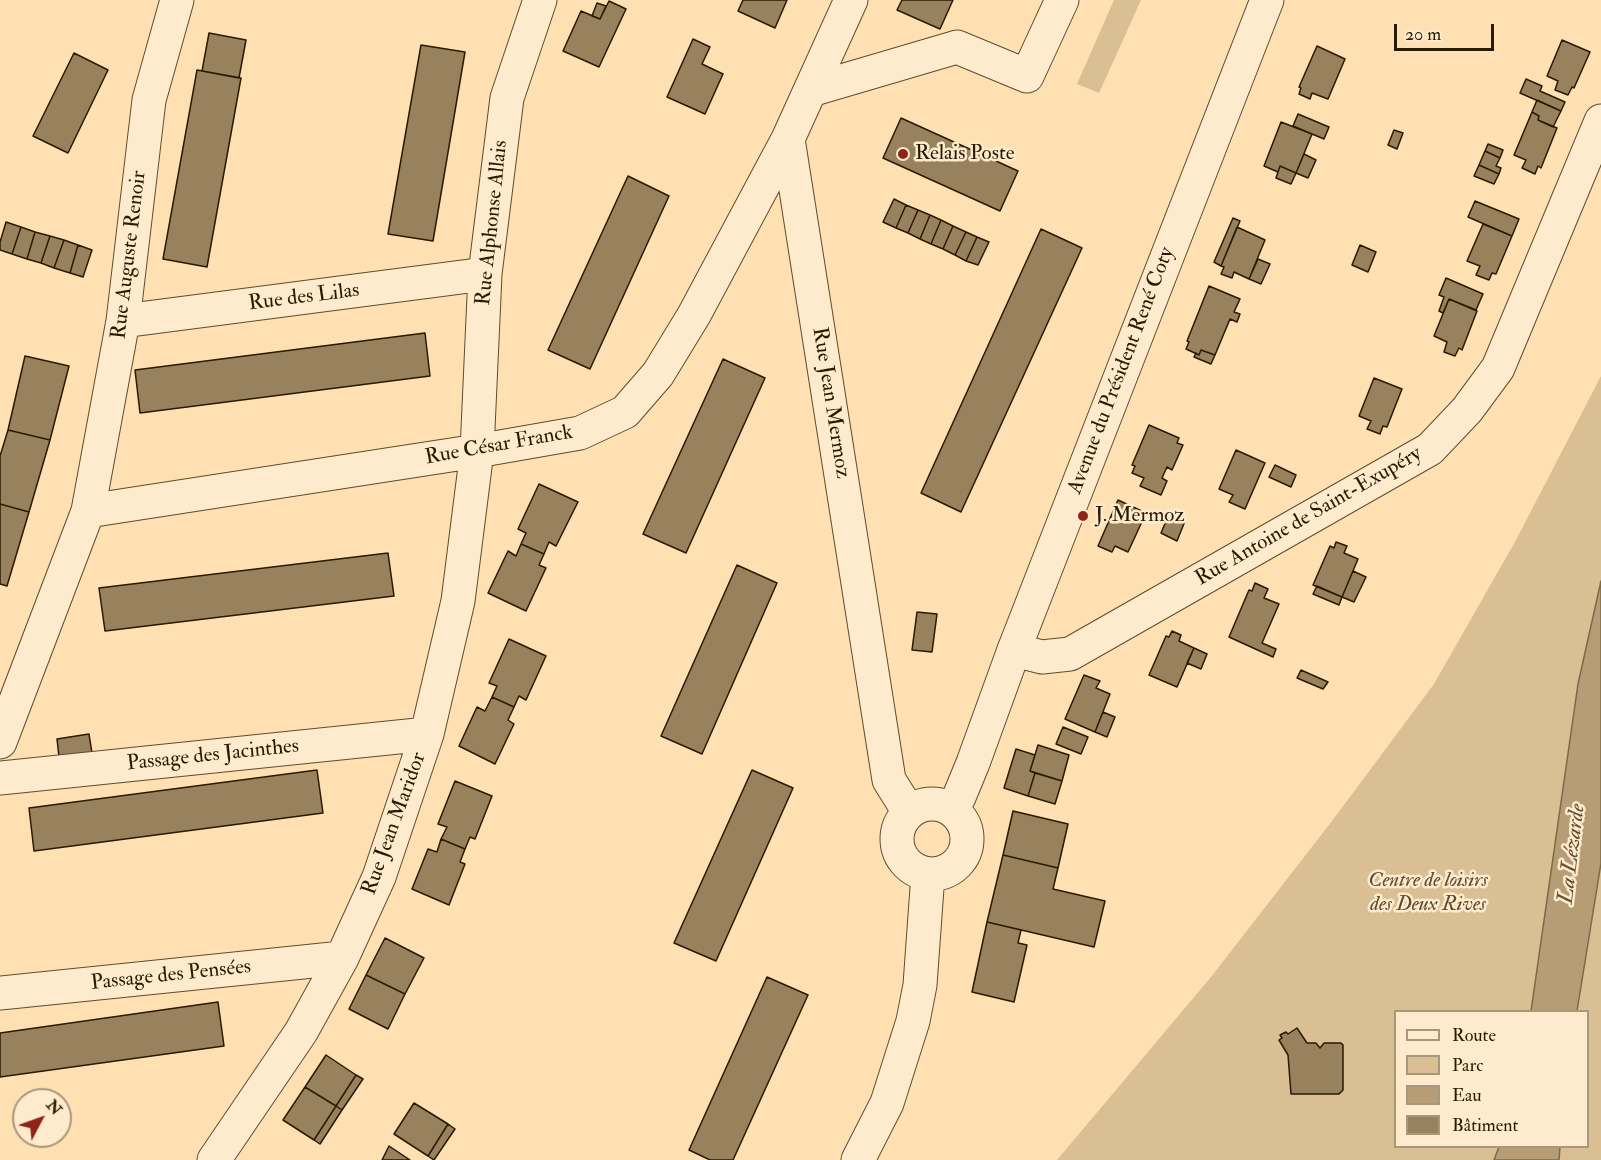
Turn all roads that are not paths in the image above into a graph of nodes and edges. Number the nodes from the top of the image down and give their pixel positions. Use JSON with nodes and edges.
{"nodes":[{"id":1,"x":177,"y":0,"type":"edge"},
{"id":2,"x":540,"y":0,"type":"edge"},
{"id":3,"x":851,"y":0,"type":"edge"},
{"id":4,"x":1062,"y":0,"type":"edge"},
{"id":5,"x":1267,"y":0,"type":"edge"},
{"id":6,"x":811,"y":90,"type":"junction"},
{"id":7,"x":1601,"y":121,"type":"edge"},
{"id":8,"x":788,"y":139,"type":"junction"},
{"id":9,"x":485,"y":274,"type":"junction"},
{"id":10,"x":123,"y":321,"type":"junction"},
{"id":11,"x":477,"y":451,"type":"junction"},
{"id":12,"x":88,"y":511,"type":"junction"},
{"id":13,"x":1014,"y":650,"type":"junction"},
{"id":14,"x":427,"y":734,"type":"junction"},
{"id":15,"x":0,"y":742,"type":"edge"},
{"id":16,"x":0,"y":778,"type":"edge"},
{"id":17,"x":951,"y":809,"type":"junction"},
{"id":18,"x":909,"y":812,"type":"junction"},
{"id":19,"x":928,"y":874,"type":"junction"},
{"id":20,"x":342,"y":958,"type":"junction"},
{"id":21,"x":0,"y":993,"type":"edge"},
{"id":22,"x":214,"y":1160,"type":"edge"},
{"id":23,"x":858,"y":1160,"type":"edge"}],
"edges":[{"from":1,"to":10,"type":"street","name":"Rue Auguste Renoir"},
{"from":2,"to":9,"type":"street","name":"Rue Alphonse Allais"},
{"from":3,"to":6,"type":"street"},
{"from":4,"to":6,"type":"street"},
{"from":5,"to":13,"type":"street","name":"Avenue du Président René Coty"},
{"from":6,"to":8,"type":"street"},
{"from":7,"to":13,"type":"street","name":"Rue Antoine de Saint-Exupéry"},
{"from":8,"to":11,"type":"street","name":"Rue César Franck"},
{"from":8,"to":18,"type":"street","name":"Rue Jean Mermoz"},
{"from":9,"to":10,"type":"street","name":"Rue des Lilas"},
{"from":9,"to":11,"type":"street","name":"Rue Alphonse Allais"},
{"from":10,"to":12,"type":"street","name":"Rue Auguste Renoir"},
{"from":11,"to":12,"type":"street","name":"Rue César Franck"},
{"from":11,"to":14,"type":"street","name":"Rue Jean Maridor"},
{"from":12,"to":15,"type":"street"},
{"from":13,"to":17,"type":"street","name":"Avenue du Président René Coty"},
{"from":14,"to":16,"type":"street","name":"Passage des Jacinthes"},
{"from":14,"to":20,"type":"street","name":"Rue Jean Maridor"},
{"from":17,"to":18,"type":"street"},
{"from":17,"to":19,"type":"street"},
{"from":18,"to":19,"type":"street"},
{"from":19,"to":23,"type":"street"},
{"from":20,"to":21,"type":"street","name":"Passage des Pensées"},
{"from":20,"to":22,"type":"street","name":"Rue Jean Maridor"}]}
